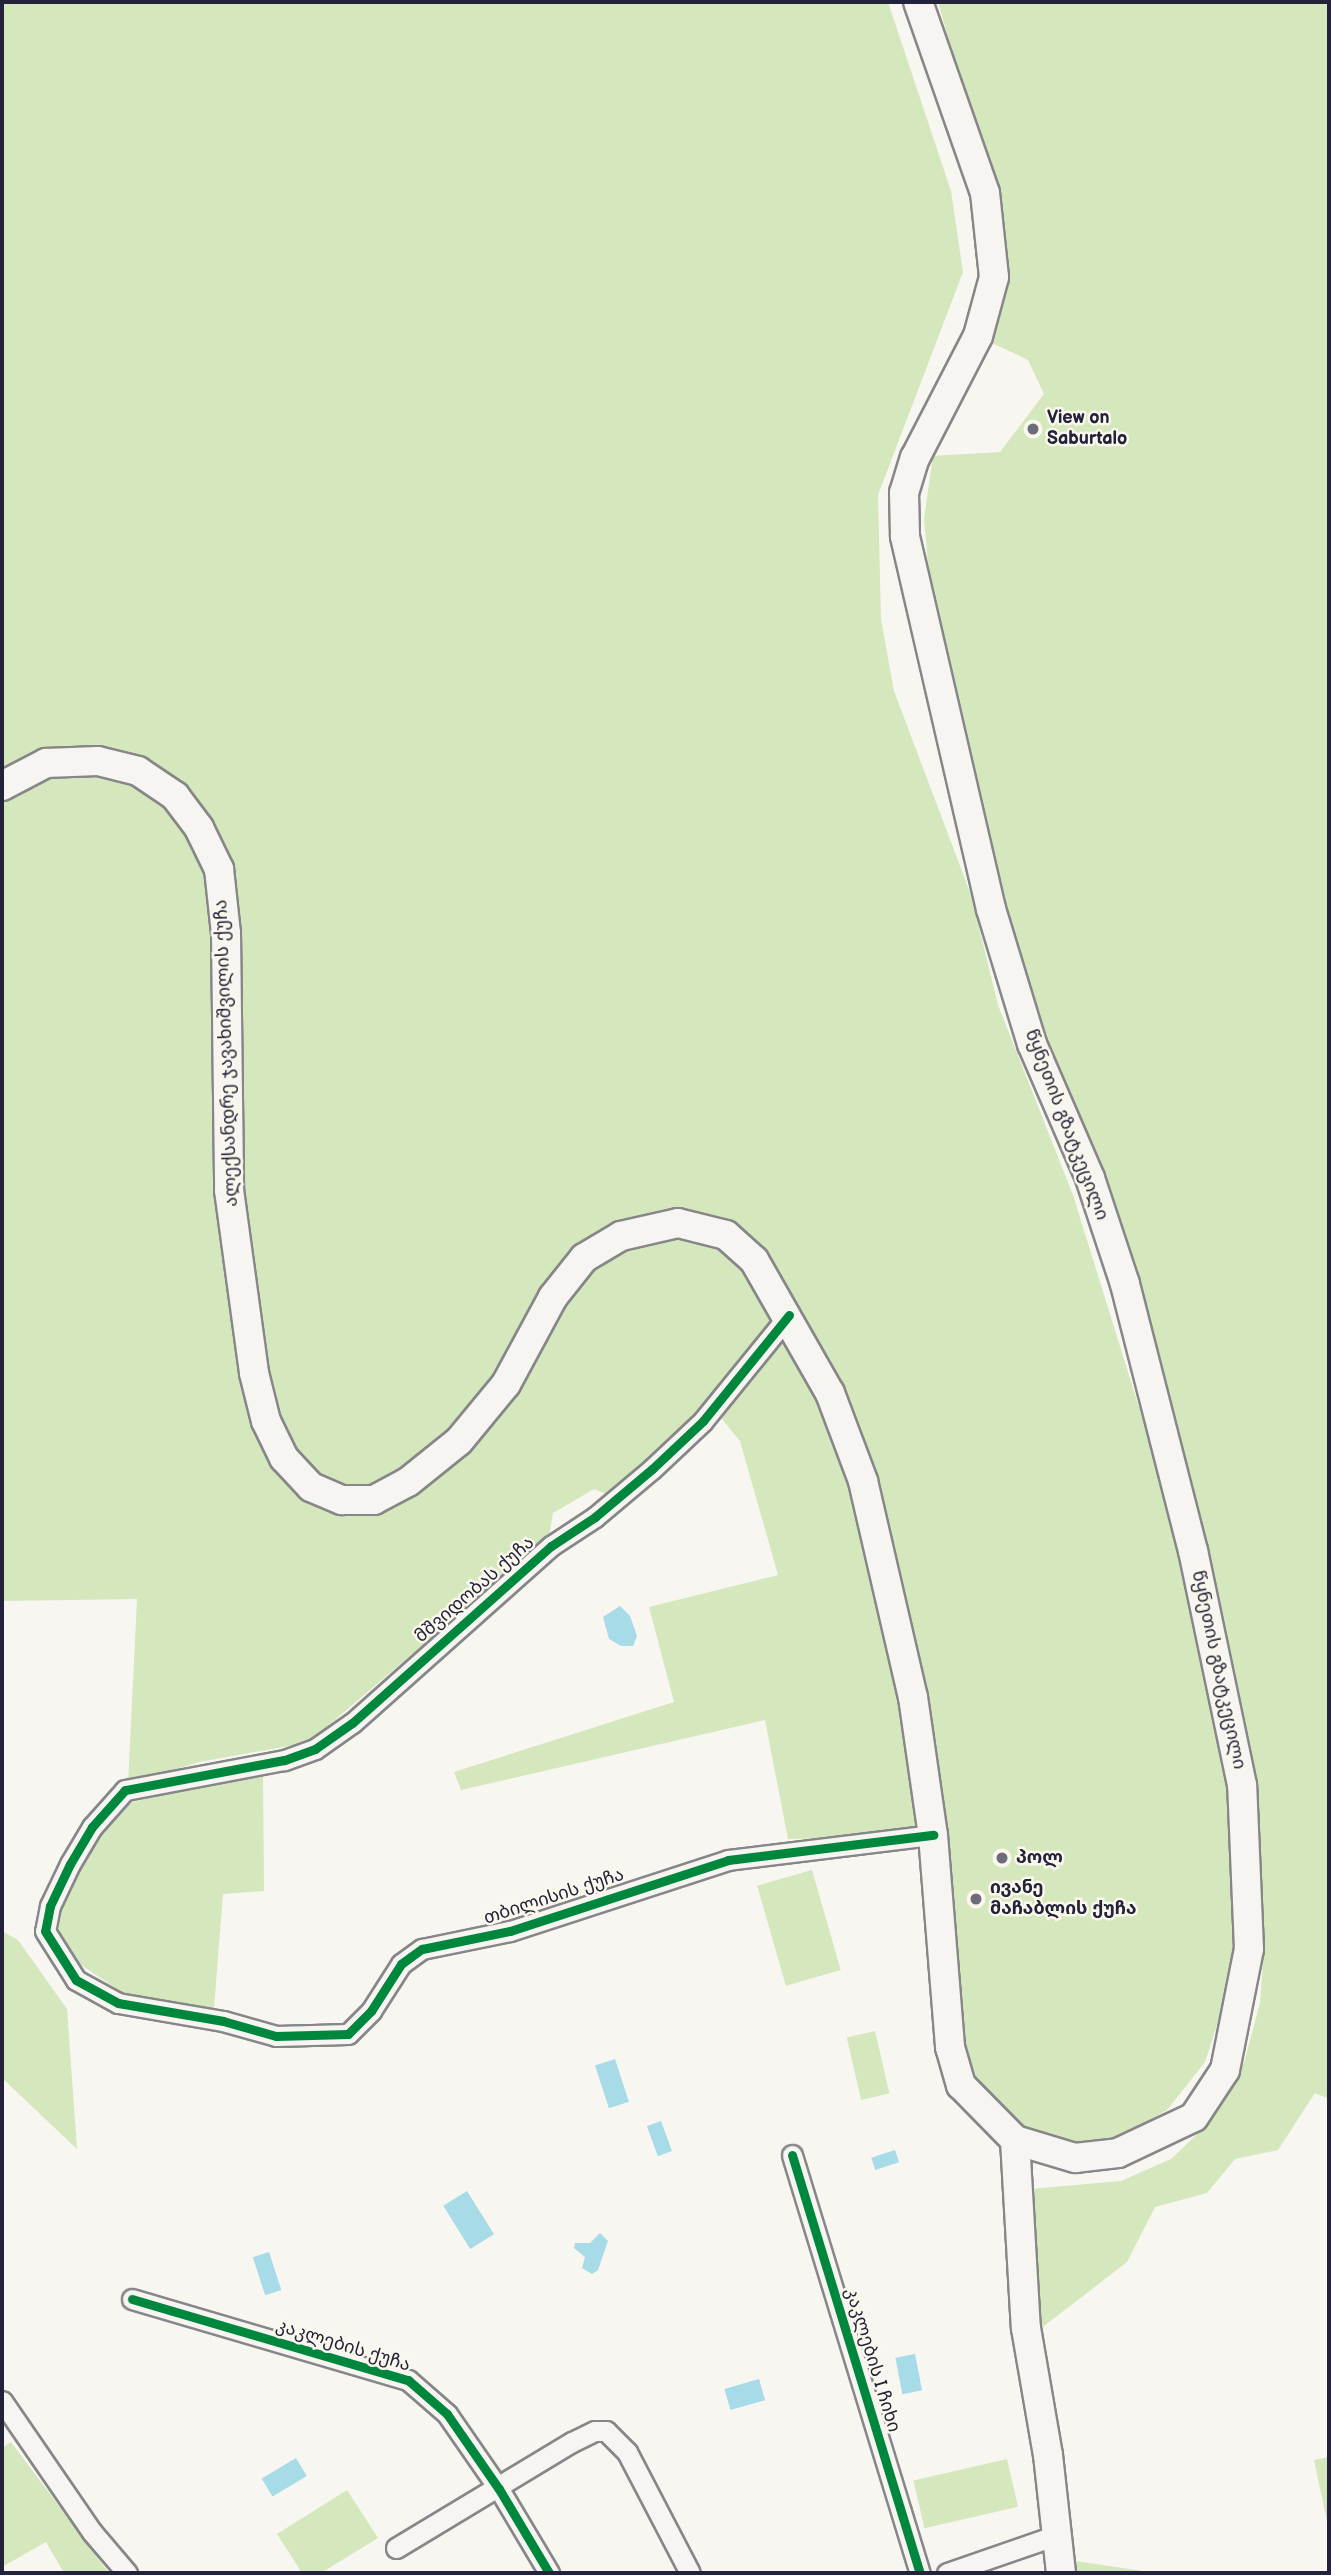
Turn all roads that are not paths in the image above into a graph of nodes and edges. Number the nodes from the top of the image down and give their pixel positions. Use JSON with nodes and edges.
{"nodes":[{"id":1,"x":918,"y":2,"type":"edge"},
{"id":2,"x":2,"y":786,"type":"edge"},
{"id":3,"x":789,"y":1315,"type":"junction"},
{"id":4,"x":125,"y":1790,"type":"joint"},
{"id":5,"x":933,"y":1835,"type":"junction"},
{"id":6,"x":1015,"y":2140,"type":"junction"},
{"id":7,"x":792,"y":2155,"type":"dead end"},
{"id":8,"x":132,"y":2299,"type":"dead end"},
{"id":9,"x":2,"y":2401,"type":"edge"},
{"id":10,"x":499,"y":2489,"type":"junction"},
{"id":11,"x":1058,"y":2535,"type":"junction"},
{"id":12,"x":396,"y":2548,"type":"dead end"},
{"id":13,"x":127,"y":2573,"type":"edge"},
{"id":14,"x":549,"y":2573,"type":"edge"},
{"id":15,"x":690,"y":2573,"type":"edge"},
{"id":16,"x":920,"y":2573,"type":"edge"},
{"id":17,"x":947,"y":2573,"type":"edge"},
{"id":18,"x":1061,"y":2573,"type":"edge"}],
"edges":[{"from":1,"to":6,"type":"main road","name":"წყნეთის გზატკეცილი"},
{"from":2,"to":3,"type":"main road","name":"ალექსანდრე ჯავახიშვილის ქუჩა"},
{"from":3,"to":4,"type":"street","name":"მშვიდობას ქუჩა"},
{"from":3,"to":5,"type":"main road","name":"ალექსანდრე ჯავახიშვილის ქუჩა"},
{"from":4,"to":5,"type":"street","name":"თბილისის ქუჩა"},
{"from":5,"to":6,"type":"main road","name":"ალექსანდრე ჯავახიშვილის ქუჩა"},
{"from":6,"to":11,"type":"main road"},
{"from":7,"to":16,"type":"street","name":"კაკლების I ჩიხი"},
{"from":8,"to":10,"type":"street","name":"კაკლების ქუჩა"},
{"from":9,"to":13,"type":"street"},
{"from":10,"to":12,"type":"street"},
{"from":10,"to":14,"type":"street","name":"კაკლების ქუჩა"},
{"from":10,"to":15,"type":"street"},
{"from":11,"to":17,"type":"street"},
{"from":11,"to":18,"type":"main road"}]}
